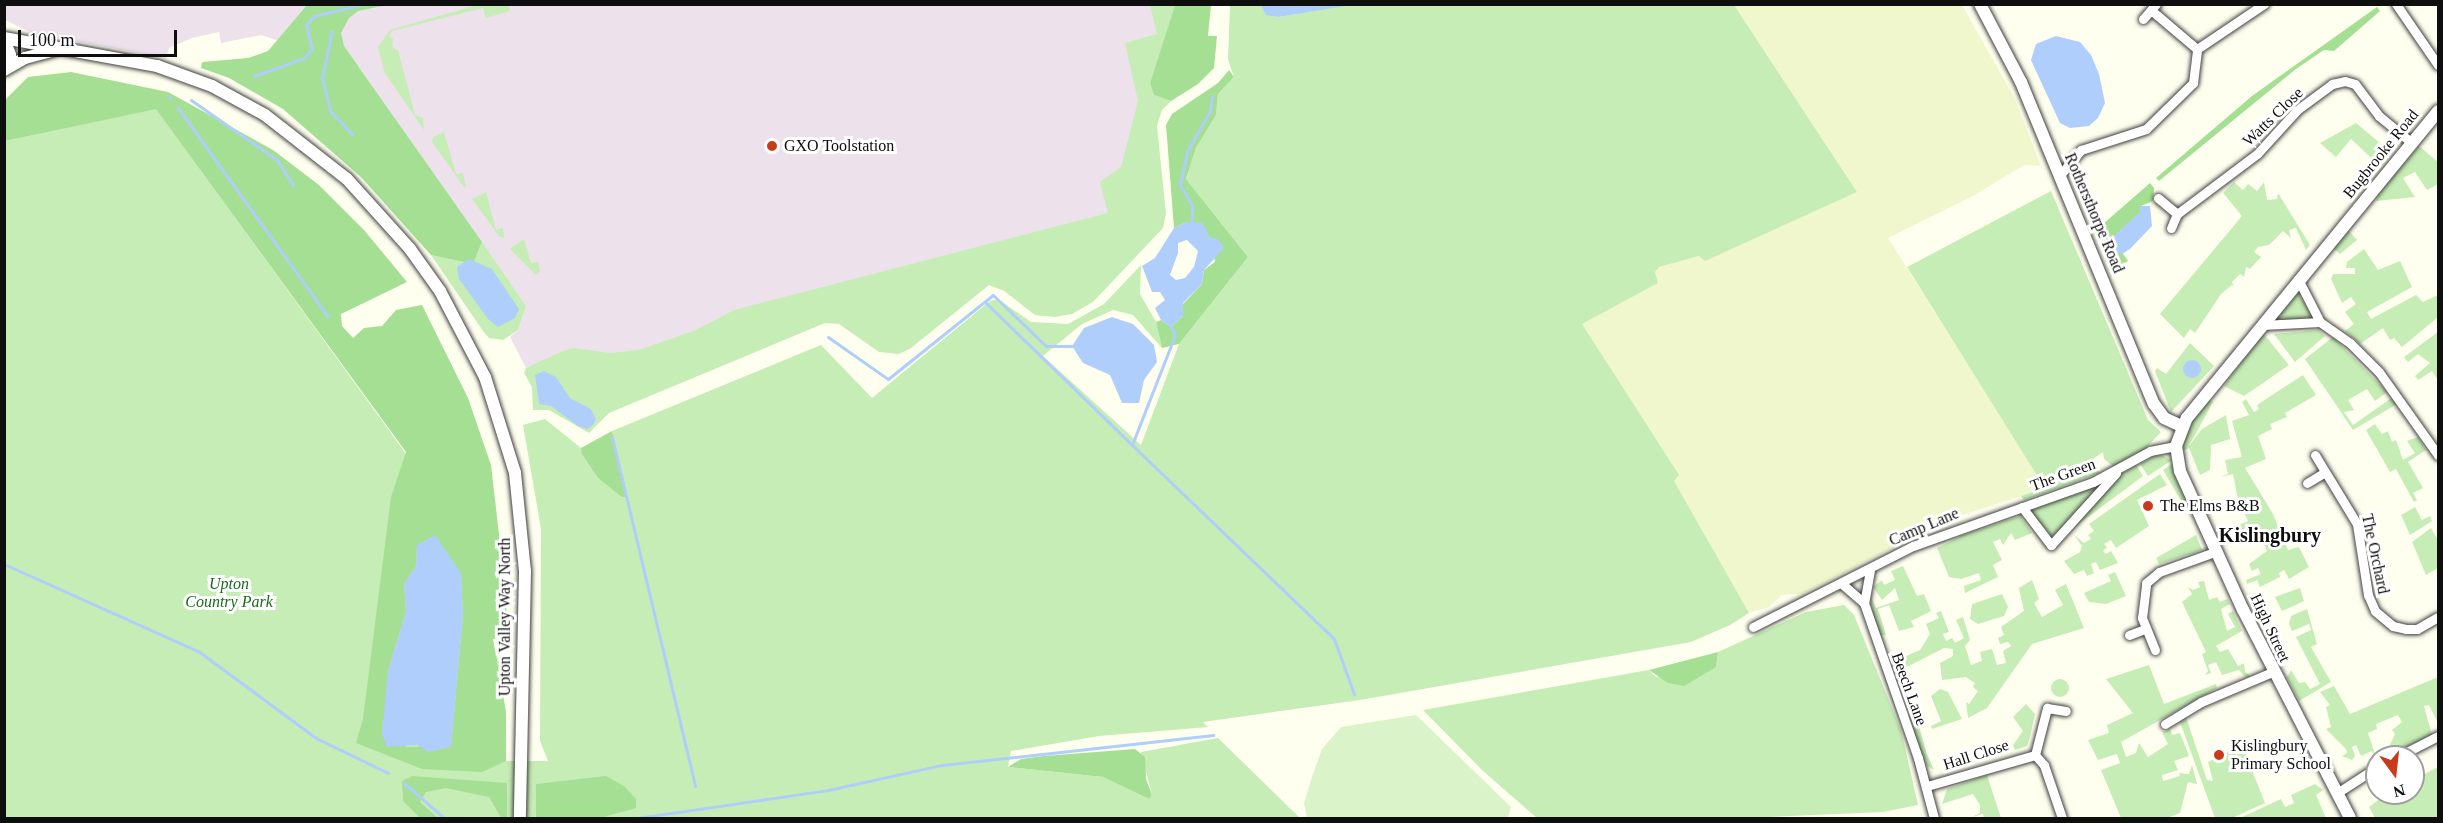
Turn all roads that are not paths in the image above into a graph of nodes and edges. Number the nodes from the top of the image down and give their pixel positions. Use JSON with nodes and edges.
{"nodes":[{"id":1,"x":1980,"y":4,"type":"edge"},
{"id":2,"x":2264,"y":4,"type":"edge"},
{"id":3,"x":2396,"y":4,"type":"edge"},
{"id":4,"x":2154,"y":7,"type":"edge"},
{"id":5,"x":2143,"y":19,"type":"dead end"},
{"id":6,"x":4,"y":38,"type":"edge"},
{"id":7,"x":2197,"y":49,"type":"junction"},
{"id":8,"x":56,"y":50,"type":"junction"},
{"id":9,"x":2439,"y":65,"type":"edge"},
{"id":10,"x":4,"y":70,"type":"edge"},
{"id":11,"x":2439,"y":111,"type":"edge"},
{"id":12,"x":2412,"y":143,"type":"junction"},
{"id":13,"x":2060,"y":175,"type":"junction"},
{"id":14,"x":2158,"y":198,"type":"dead end"},
{"id":15,"x":2177,"y":214,"type":"junction"},
{"id":16,"x":2171,"y":228,"type":"dead end"},
{"id":17,"x":2298,"y":279,"type":"junction"},
{"id":18,"x":2320,"y":322,"type":"junction"},
{"id":19,"x":2262,"y":325,"type":"junction"},
{"id":20,"x":2181,"y":426,"type":"junction"},
{"id":21,"x":2439,"y":432,"type":"edge"},
{"id":22,"x":2428,"y":438,"type":"junction"},
{"id":23,"x":2176,"y":446,"type":"junction"},
{"id":24,"x":2315,"y":455,"type":"dead end"},
{"id":25,"x":2439,"y":455,"type":"edge"},
{"id":26,"x":2117,"y":471,"type":"junction"},
{"id":27,"x":2325,"y":472,"type":"junction"},
{"id":28,"x":2307,"y":483,"type":"dead end"},
{"id":29,"x":2022,"y":507,"type":"junction"},
{"id":30,"x":2217,"y":551,"type":"junction"},
{"id":31,"x":1870,"y":570,"type":"junction"},
{"id":32,"x":1841,"y":583,"type":"junction"},
{"id":33,"x":1864,"y":603,"type":"junction"},
{"id":34,"x":2439,"y":617,"type":"edge"},
{"id":35,"x":1753,"y":627,"type":"dead end"},
{"id":36,"x":2145,"y":629,"type":"junction"},
{"id":37,"x":2129,"y":635,"type":"dead end"},
{"id":38,"x":2155,"y":650,"type":"dead end"},
{"id":39,"x":2272,"y":672,"type":"junction"},
{"id":40,"x":2067,"y":711,"type":"dead end"},
{"id":41,"x":2165,"y":724,"type":"dead end"},
{"id":42,"x":2439,"y":736,"type":"edge"},
{"id":43,"x":2421,"y":745,"type":"edge"},
{"id":44,"x":2035,"y":755,"type":"junction"},
{"id":45,"x":2365,"y":775,"type":"edge"},
{"id":46,"x":1927,"y":786,"type":"junction"},
{"id":47,"x":2337,"y":793,"type":"junction"},
{"id":48,"x":520,"y":819,"type":"edge"},
{"id":49,"x":1934,"y":819,"type":"edge"},
{"id":50,"x":2062,"y":819,"type":"edge"},
{"id":51,"x":2350,"y":819,"type":"edge"}],
"edges":[{"from":1,"to":13,"type":"street","name":"Rothersthorpe Road"},
{"from":2,"to":7,"type":"street"},
{"from":3,"to":9,"type":"street"},
{"from":4,"to":5,"type":"street"},
{"from":4,"to":7,"type":"street"},
{"from":6,"to":8,"type":"street","name":"Upton Valley Way North"},
{"from":6,"to":10,"type":"street"},
{"from":7,"to":13,"type":"street"},
{"from":8,"to":10,"type":"street","name":"Upton Valley Way North"},
{"from":8,"to":48,"type":"street","name":"Upton Valley Way North"},
{"from":11,"to":12,"type":"street","name":"Bugbrooke Road"},
{"from":12,"to":15,"type":"street","name":"Watts Close"},
{"from":12,"to":17,"type":"street","name":"Bugbrooke Road"},
{"from":13,"to":20,"type":"street","name":"Rothersthorpe Road"},
{"from":14,"to":15,"type":"street"},
{"from":15,"to":16,"type":"street","name":"Watts Close"},
{"from":17,"to":18,"type":"street"},
{"from":17,"to":19,"type":"street"},
{"from":18,"to":19,"type":"street"},
{"from":18,"to":22,"type":"street"},
{"from":19,"to":20,"type":"street"},
{"from":20,"to":23,"type":"street"},
{"from":21,"to":22,"type":"street"},
{"from":22,"to":25,"type":"street"},
{"from":23,"to":26,"type":"street","name":"The Green"},
{"from":23,"to":30,"type":"street","name":"High Street"},
{"from":24,"to":27,"type":"street","name":"The Orchard"},
{"from":26,"to":29,"type":"street","name":"The Green"},
{"from":26,"to":29,"type":"street","name":"The Green"},
{"from":27,"to":28,"type":"street"},
{"from":27,"to":34,"type":"street","name":"The Orchard"},
{"from":29,"to":31,"type":"street","name":"Camp Lane"},
{"from":30,"to":36,"type":"street"},
{"from":30,"to":39,"type":"street","name":"High Street"},
{"from":31,"to":32,"type":"street","name":"Camp Lane"},
{"from":31,"to":33,"type":"street","name":"Beech Lane"},
{"from":32,"to":33,"type":"street"},
{"from":32,"to":35,"type":"street","name":"Camp Lane"},
{"from":33,"to":46,"type":"street","name":"Beech Lane"},
{"from":36,"to":37,"type":"street"},
{"from":36,"to":38,"type":"street"},
{"from":39,"to":41,"type":"street"},
{"from":39,"to":47,"type":"street","name":"High Street"},
{"from":40,"to":44,"type":"street","name":"Hall Close"},
{"from":42,"to":43,"type":"street"},
{"from":44,"to":46,"type":"street","name":"Hall Close"},
{"from":44,"to":50,"type":"street","name":"Hall Close"},
{"from":45,"to":47,"type":"street"},
{"from":46,"to":49,"type":"street","name":"Beech Lane"},
{"from":47,"to":51,"type":"street","name":"High Street"}]}
